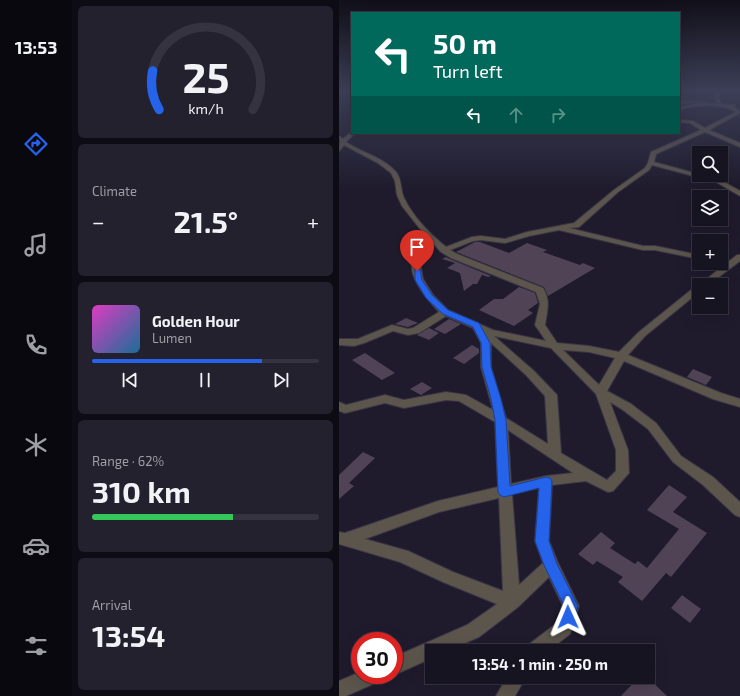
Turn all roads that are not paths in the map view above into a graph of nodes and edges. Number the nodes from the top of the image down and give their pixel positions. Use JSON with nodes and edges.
{"nodes":[{"id":1,"x":694,"y":123,"type":"edge"},
{"id":2,"x":717,"y":123,"type":"edge"},
{"id":3,"x":705,"y":130,"type":"junction"},
{"id":4,"x":352,"y":134,"type":"edge"},
{"id":5,"x":340,"y":143,"type":"edge"},
{"id":6,"x":740,"y":145,"type":"edge"},
{"id":7,"x":651,"y":163,"type":"junction"},
{"id":8,"x":740,"y":194,"type":"edge"},
{"id":9,"x":560,"y":228,"type":"junction"},
{"id":10,"x":432,"y":239,"type":"junction"},
{"id":11,"x":444,"y":250,"type":"junction"},
{"id":12,"x":692,"y":256,"type":"edge"},
{"id":13,"x":740,"y":257,"type":"edge"},
{"id":14,"x":728,"y":263,"type":"edge"},
{"id":15,"x":731,"y":264,"type":"junction"},
{"id":16,"x":740,"y":264,"type":"edge"},
{"id":17,"x":712,"y":278,"type":"edge"},
{"id":18,"x":692,"y":294,"type":"edge"},
{"id":19,"x":445,"y":312,"type":"junction"},
{"id":20,"x":476,"y":325,"type":"junction"},
{"id":21,"x":339,"y":342,"type":"edge"},
{"id":22,"x":555,"y":346,"type":"junction"},
{"id":23,"x":621,"y":356,"type":"junction"},
{"id":24,"x":601,"y":392,"type":"junction"},
{"id":25,"x":740,"y":403,"type":"edge"},
{"id":26,"x":341,"y":409,"type":"edge"},
{"id":27,"x":501,"y":420,"type":"junction"},
{"id":28,"x":555,"y":455,"type":"junction"},
{"id":29,"x":588,"y":476,"type":"junction"},
{"id":30,"x":546,"y":481,"type":"junction"},
{"id":31,"x":504,"y":492,"type":"junction"},
{"id":32,"x":740,"y":511,"type":"edge"},
{"id":33,"x":341,"y":539,"type":"edge"},
{"id":34,"x":551,"y":565,"type":"junction"},
{"id":35,"x":512,"y":602,"type":"junction"},
{"id":36,"x":543,"y":644,"type":"edge"},
{"id":37,"x":403,"y":662,"type":"edge"},
{"id":38,"x":353,"y":684,"type":"edge"},
{"id":39,"x":513,"y":684,"type":"edge"},
{"id":40,"x":339,"y":690,"type":"edge"},
{"id":41,"x":505,"y":696,"type":"edge"}],
"edges":[{"from":1,"to":3,"type":"street"},
{"from":2,"to":3,"type":"street"},
{"from":3,"to":6,"type":"street"},
{"from":3,"to":7,"type":"street"},
{"from":4,"to":5,"type":"street"},
{"from":5,"to":10,"type":"street"},
{"from":7,"to":8,"type":"street"},
{"from":7,"to":9,"type":"street"},
{"from":9,"to":11,"type":"street"},
{"from":9,"to":12,"type":"street"},
{"from":10,"to":11,"type":"street"},
{"from":10,"to":19,"type":"street"},
{"from":11,"to":22,"type":"street"},
{"from":13,"to":15,"type":"street"},
{"from":14,"to":15,"type":"street"},
{"from":15,"to":16,"type":"street"},
{"from":15,"to":17,"type":"street"},
{"from":18,"to":23,"type":"street"},
{"from":19,"to":20,"type":"street"},
{"from":19,"to":21,"type":"street"},
{"from":20,"to":22,"type":"street"},
{"from":20,"to":27,"type":"street"},
{"from":20,"to":28,"type":"street"},
{"from":22,"to":23,"type":"street"},
{"from":22,"to":24,"type":"street"},
{"from":23,"to":24,"type":"street"},
{"from":23,"to":25,"type":"street"},
{"from":24,"to":29,"type":"street"},
{"from":24,"to":32,"type":"street"},
{"from":26,"to":27,"type":"street"},
{"from":27,"to":28,"type":"street"},
{"from":27,"to":31,"type":"street"},
{"from":28,"to":29,"type":"street"},
{"from":29,"to":30,"type":"street"},
{"from":30,"to":31,"type":"street"},
{"from":30,"to":34,"type":"street"},
{"from":31,"to":33,"type":"street"},
{"from":31,"to":35,"type":"street"},
{"from":33,"to":35,"type":"street"},
{"from":34,"to":35,"type":"street"},
{"from":34,"to":36,"type":"street"},
{"from":35,"to":37,"type":"street"},
{"from":38,"to":40,"type":"street"},
{"from":39,"to":41,"type":"street"}]}
